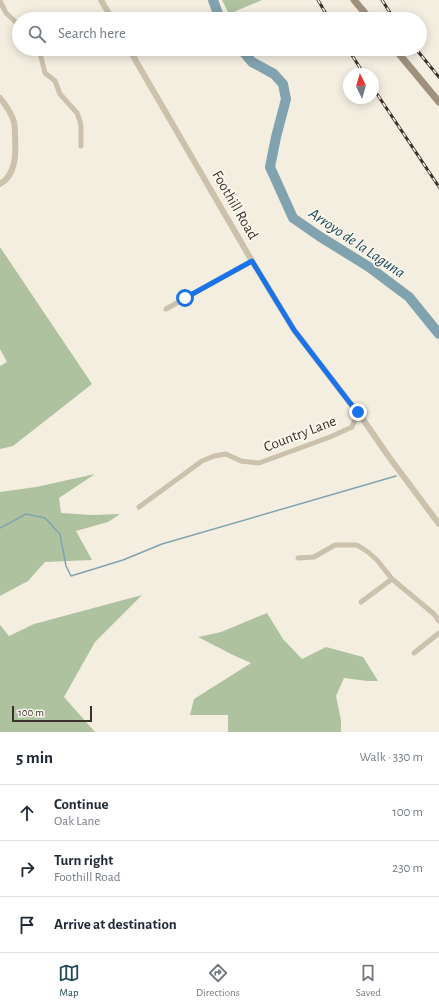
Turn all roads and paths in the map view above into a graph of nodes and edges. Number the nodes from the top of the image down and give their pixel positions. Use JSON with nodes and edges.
{"nodes":[{"id":1,"x":0,"y":0,"type":"edge"},
{"id":2,"x":101,"y":0,"type":"edge"},
{"id":3,"x":354,"y":0,"type":"edge"},
{"id":4,"x":108,"y":12,"type":"edge"},
{"id":5,"x":364,"y":12,"type":"edge"},
{"id":6,"x":12,"y":19,"type":"edge"},
{"id":7,"x":41,"y":56,"type":"edge"},
{"id":8,"x":133,"y":56,"type":"edge"},
{"id":9,"x":401,"y":56,"type":"edge"},
{"id":10,"x":0,"y":98,"type":"edge"},
{"id":11,"x":439,"y":102,"type":"edge"},
{"id":12,"x":81,"y":146,"type":"dead end"},
{"id":13,"x":0,"y":184,"type":"edge"},
{"id":14,"x":252,"y":261,"type":"junction"},
{"id":15,"x":166,"y":309,"type":"dead end"},
{"id":16,"x":358,"y":412,"type":"junction"},
{"id":17,"x":138,"y":507,"type":"dead end"},
{"id":18,"x":439,"y":524,"type":"edge"},
{"id":19,"x":298,"y":558,"type":"dead end"},
{"id":20,"x":392,"y":579,"type":"junction"},
{"id":21,"x":361,"y":602,"type":"dead end"},
{"id":22,"x":439,"y":621,"type":"edge"},
{"id":23,"x":439,"y":633,"type":"edge"},
{"id":24,"x":414,"y":654,"type":"dead end"}],
"edges":[{"from":1,"to":6,"type":"street"},
{"from":2,"to":4,"type":"street"},
{"from":3,"to":5,"type":"main road"},
{"from":7,"to":12,"type":"street"},
{"from":8,"to":14,"type":"street","name":"Foothill Road"},
{"from":9,"to":11,"type":"main road"},
{"from":10,"to":13,"type":"street"},
{"from":14,"to":15,"type":"street"},
{"from":14,"to":16,"type":"street","name":"Foothill Road"},
{"from":16,"to":17,"type":"street","name":"Country Lane"},
{"from":16,"to":18,"type":"street","name":"Foothill Road"},
{"from":19,"to":20,"type":"street"},
{"from":20,"to":21,"type":"street"},
{"from":20,"to":22,"type":"street"},
{"from":23,"to":24,"type":"street"}]}
